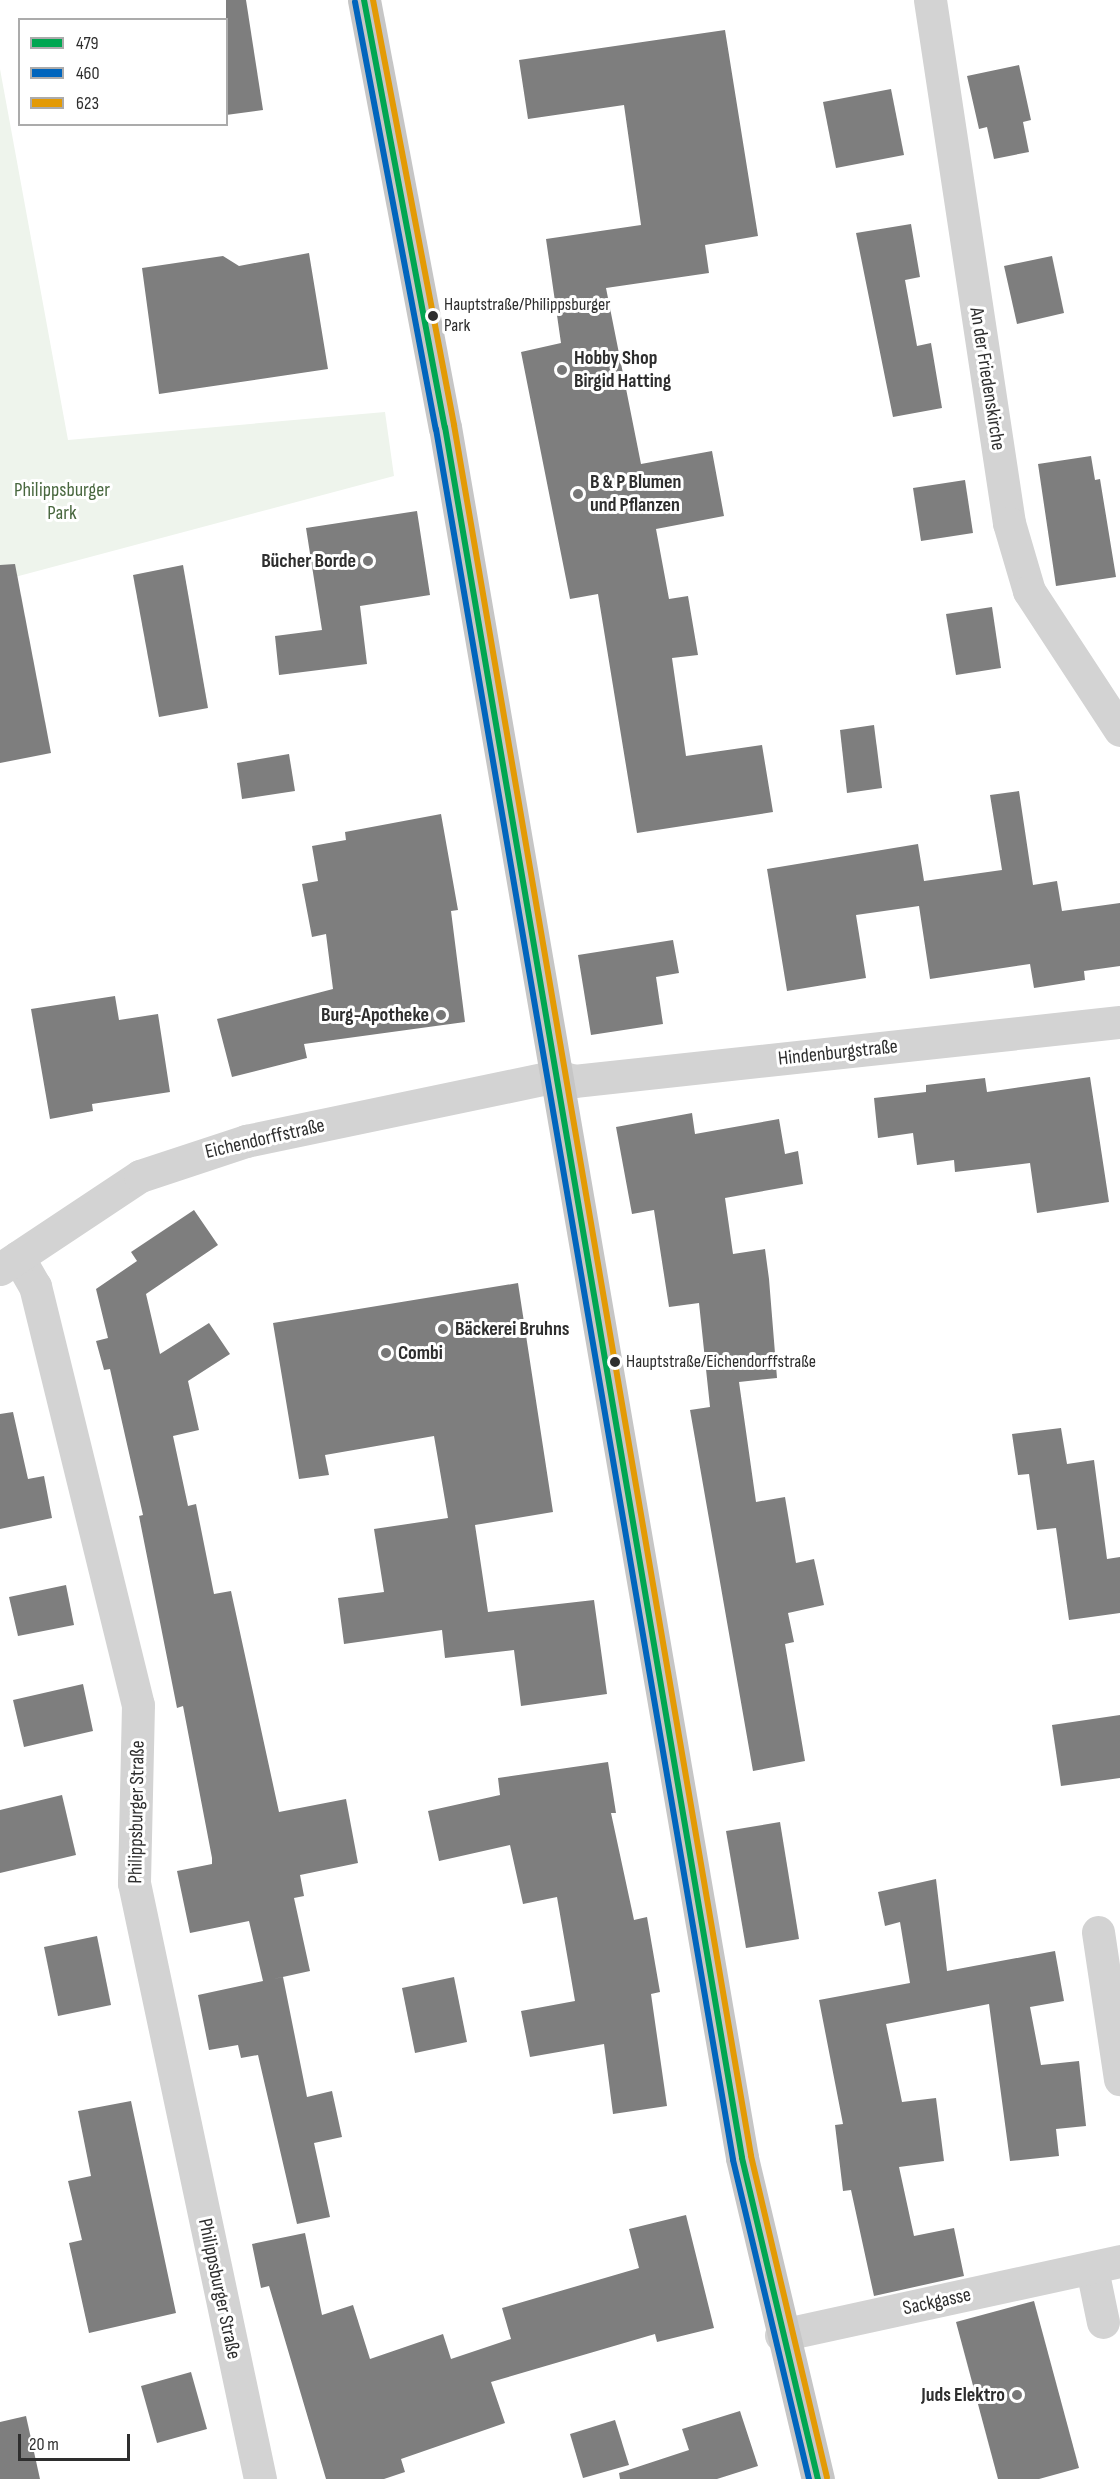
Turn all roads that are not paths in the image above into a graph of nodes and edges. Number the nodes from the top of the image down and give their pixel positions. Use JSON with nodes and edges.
{"nodes":[{"id":1,"x":364,"y":0,"type":"edge"},
{"id":2,"x":930,"y":0,"type":"edge"},
{"id":3,"x":1120,"y":730,"type":"edge"},
{"id":4,"x":1120,"y":1022,"type":"edge"},
{"id":5,"x":557,"y":1076,"type":"junction"},
{"id":6,"x":9,"y":1263,"type":"edge"},
{"id":7,"x":1098,"y":1932,"type":"dead end"},
{"id":8,"x":1120,"y":2079,"type":"edge"},
{"id":9,"x":1106,"y":2265,"type":"edge"},
{"id":10,"x":1103,"y":2322,"type":"dead end"},
{"id":11,"x":781,"y":2336,"type":"junction"},
{"id":12,"x":260,"y":2479,"type":"edge"},
{"id":13,"x":818,"y":2479,"type":"edge"}],
"edges":[{"from":1,"to":5,"type":"main road"},
{"from":2,"to":3,"type":"street","name":"An der Friedenskirche"},
{"from":4,"to":5,"type":"street","name":"Hindenburgstraße"},
{"from":5,"to":6,"type":"street","name":"Eichendorffstraße"},
{"from":5,"to":11,"type":"main road"},
{"from":6,"to":12,"type":"street","name":"Philippsburger Straße"},
{"from":7,"to":8,"type":"street"},
{"from":9,"to":10,"type":"street","name":"Sackgasse"},
{"from":9,"to":11,"type":"street","name":"Sackgasse"},
{"from":11,"to":13,"type":"main road"}]}
